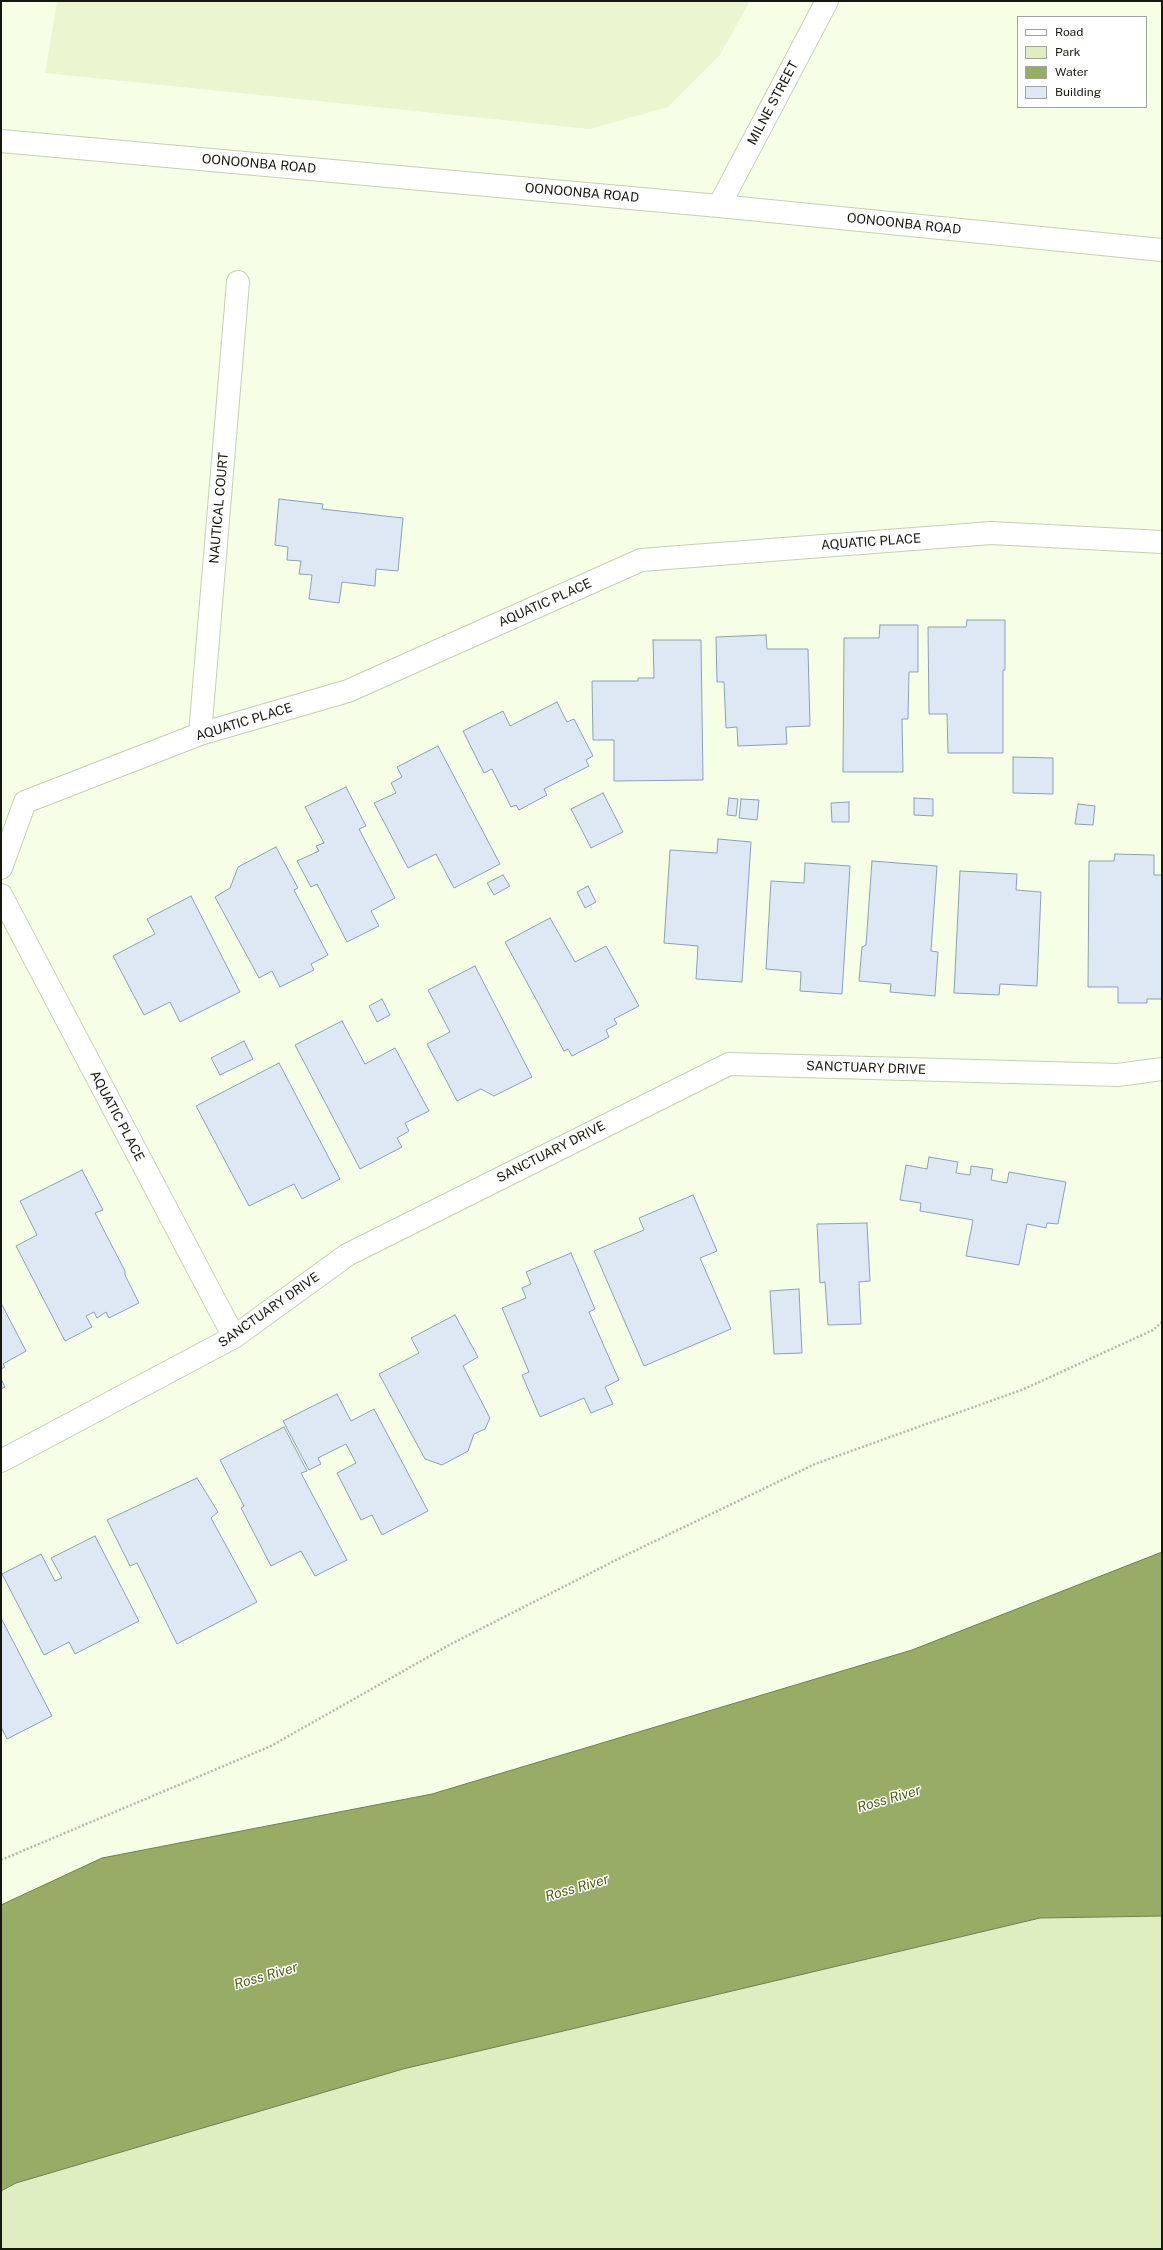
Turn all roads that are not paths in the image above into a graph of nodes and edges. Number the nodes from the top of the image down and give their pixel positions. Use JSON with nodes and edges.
{"nodes":[{"id":1,"x":827,"y":1,"type":"edge"},
{"id":2,"x":1,"y":141,"type":"edge"},
{"id":3,"x":719,"y":206,"type":"junction"},
{"id":4,"x":1162,"y":250,"type":"edge"},
{"id":5,"x":238,"y":282,"type":"dead end"},
{"id":6,"x":1162,"y":542,"type":"edge"},
{"id":7,"x":200,"y":734,"type":"junction"},
{"id":8,"x":1,"y":868,"type":"edge"},
{"id":9,"x":1,"y":895,"type":"edge"},
{"id":10,"x":1162,"y":1069,"type":"edge"},
{"id":11,"x":234,"y":1337,"type":"junction"},
{"id":12,"x":1,"y":1461,"type":"edge"}],
"edges":[{"from":1,"to":3,"type":"street","name":"MILNE STREET"},
{"from":2,"to":3,"type":"street","name":"OONOONBA ROAD"},
{"from":3,"to":4,"type":"street","name":"OONOONBA ROAD"},
{"from":5,"to":7,"type":"street","name":"NAUTICAL COURT"},
{"from":6,"to":7,"type":"street","name":"AQUATIC PLACE"},
{"from":7,"to":8,"type":"street","name":"AQUATIC PLACE"},
{"from":9,"to":11,"type":"street","name":"AQUATIC PLACE"},
{"from":10,"to":11,"type":"street","name":"SANCTUARY DRIVE"},
{"from":11,"to":12,"type":"street","name":"SANCTUARY DRIVE"}]}
